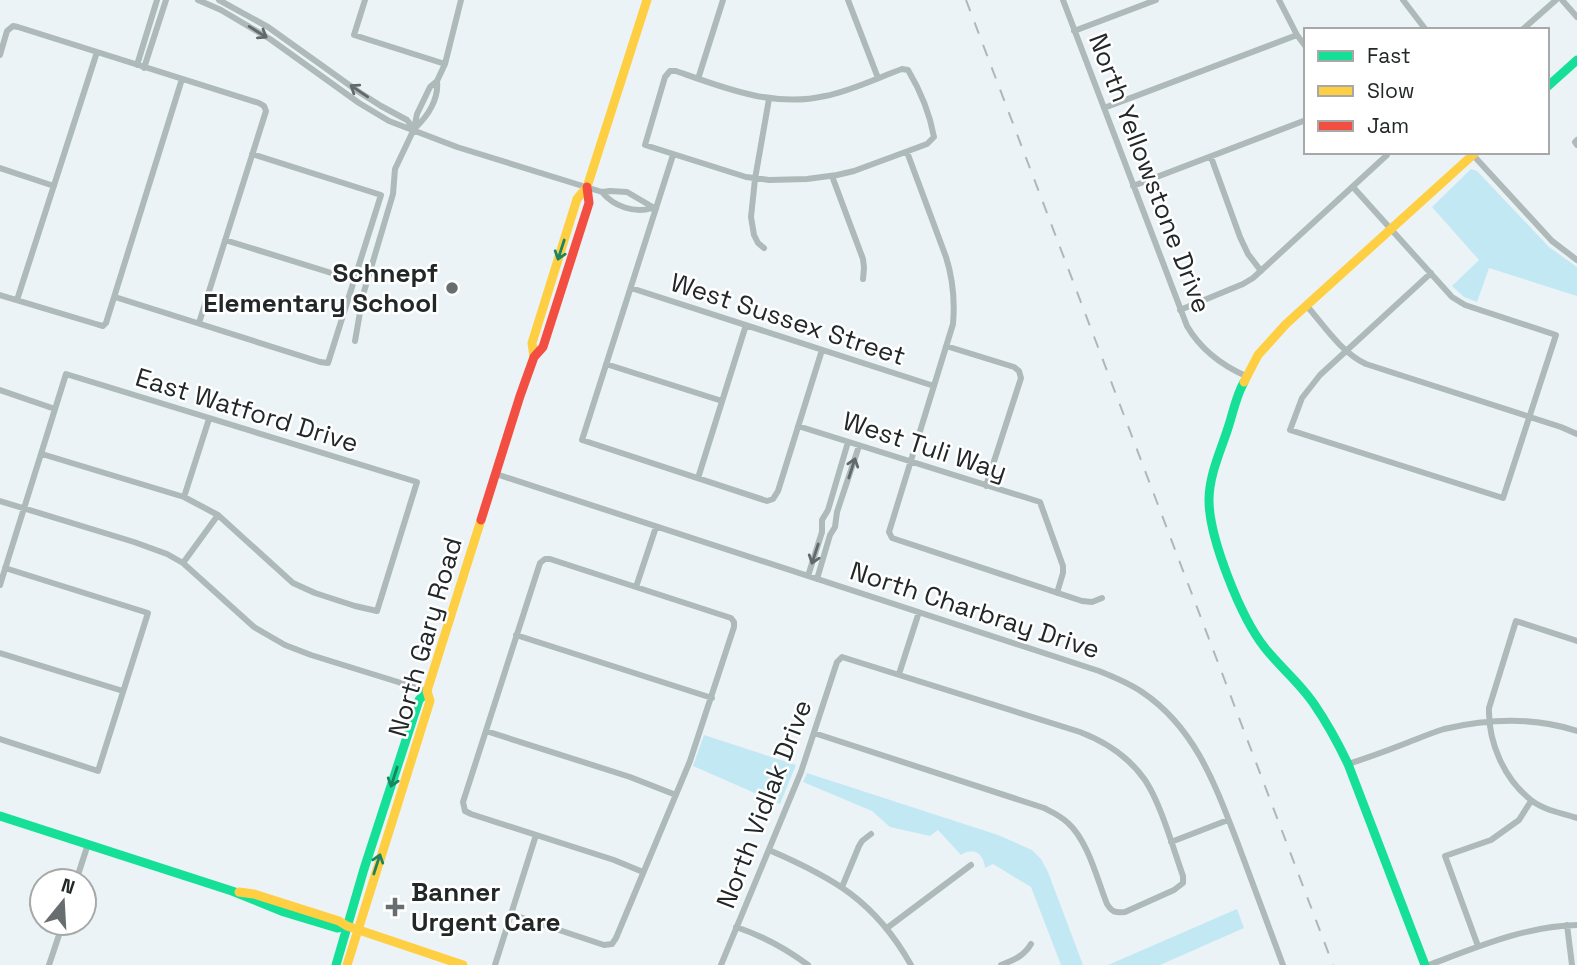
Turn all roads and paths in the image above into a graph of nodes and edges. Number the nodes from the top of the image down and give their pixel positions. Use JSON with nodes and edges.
{"nodes":[{"id":1,"x":157,"y":0,"type":"edge"},
{"id":2,"x":166,"y":0,"type":"edge"},
{"id":3,"x":198,"y":0,"type":"edge"},
{"id":4,"x":219,"y":0,"type":"edge"},
{"id":5,"x":365,"y":0,"type":"edge"},
{"id":6,"x":461,"y":0,"type":"edge"},
{"id":7,"x":647,"y":0,"type":"edge"},
{"id":8,"x":723,"y":0,"type":"edge"},
{"id":9,"x":848,"y":0,"type":"edge"},
{"id":10,"x":1062,"y":0,"type":"edge"},
{"id":11,"x":1156,"y":0,"type":"edge"},
{"id":12,"x":1279,"y":0,"type":"edge"},
{"id":13,"x":1403,"y":0,"type":"edge"},
{"id":14,"x":1556,"y":0,"type":"edge"},
{"id":15,"x":1562,"y":0,"type":"edge"},
{"id":16,"x":1577,"y":17,"type":"edge"},
{"id":17,"x":1424,"y":28,"type":"edge"},
{"id":18,"x":1524,"y":28,"type":"edge"},
{"id":19,"x":1074,"y":31,"type":"junction"},
{"id":20,"x":1297,"y":35,"type":"junction"},
{"id":21,"x":1304,"y":44,"type":"edge"},
{"id":22,"x":97,"y":52,"type":"junction"},
{"id":23,"x":0,"y":55,"type":"edge"},
{"id":24,"x":1577,"y":60,"type":"edge"},
{"id":25,"x":445,"y":64,"type":"junction"},
{"id":26,"x":141,"y":66,"type":"junction"},
{"id":27,"x":878,"y":78,"type":"junction"},
{"id":28,"x":182,"y":79,"type":"junction"},
{"id":29,"x":698,"y":79,"type":"junction"},
{"id":30,"x":1549,"y":85,"type":"edge"},
{"id":31,"x":769,"y":99,"type":"junction"},
{"id":32,"x":1104,"y":108,"type":"junction"},
{"id":33,"x":1304,"y":122,"type":"edge"},
{"id":34,"x":414,"y":130,"type":"junction"},
{"id":35,"x":907,"y":152,"type":"junction"},
{"id":36,"x":252,"y":154,"type":"junction"},
{"id":37,"x":1386,"y":154,"type":"edge"},
{"id":38,"x":1473,"y":154,"type":"edge"},
{"id":39,"x":1475,"y":154,"type":"edge"},
{"id":40,"x":674,"y":155,"type":"junction"},
{"id":41,"x":1211,"y":157,"type":"junction"},
{"id":42,"x":0,"y":168,"type":"edge"},
{"id":43,"x":832,"y":176,"type":"junction"},
{"id":44,"x":755,"y":179,"type":"junction"},
{"id":45,"x":54,"y":186,"type":"junction"},
{"id":46,"x":1133,"y":186,"type":"junction"},
{"id":47,"x":587,"y":187,"type":"junction"},
{"id":48,"x":1353,"y":187,"type":"junction"},
{"id":49,"x":602,"y":192,"type":"junction"},
{"id":50,"x":632,"y":196,"type":"junction"},
{"id":51,"x":628,"y":207,"type":"junction"},
{"id":52,"x":654,"y":209,"type":"junction"},
{"id":53,"x":1391,"y":228,"type":"junction"},
{"id":54,"x":225,"y":240,"type":"junction"},
{"id":55,"x":764,"y":248,"type":"dead end"},
{"id":56,"x":1577,"y":260,"type":"edge"},
{"id":57,"x":1261,"y":271,"type":"junction"},
{"id":58,"x":1431,"y":273,"type":"junction"},
{"id":59,"x":863,"y":279,"type":"dead end"},
{"id":60,"x":354,"y":280,"type":"junction"},
{"id":61,"x":631,"y":288,"type":"junction"},
{"id":62,"x":0,"y":295,"type":"edge"},
{"id":63,"x":115,"y":297,"type":"junction"},
{"id":64,"x":17,"y":300,"type":"junction"},
{"id":65,"x":1307,"y":306,"type":"junction"},
{"id":66,"x":1180,"y":310,"type":"junction"},
{"id":67,"x":199,"y":323,"type":"junction"},
{"id":68,"x":746,"y":325,"type":"junction"},
{"id":69,"x":355,"y":341,"type":"dead end"},
{"id":70,"x":946,"y":346,"type":"junction"},
{"id":71,"x":822,"y":350,"type":"junction"},
{"id":72,"x":1346,"y":351,"type":"junction"},
{"id":73,"x":606,"y":364,"type":"junction"},
{"id":74,"x":1246,"y":376,"type":"junction"},
{"id":75,"x":934,"y":386,"type":"junction"},
{"id":76,"x":0,"y":390,"type":"edge"},
{"id":77,"x":722,"y":401,"type":"junction"},
{"id":78,"x":55,"y":409,"type":"junction"},
{"id":79,"x":1529,"y":417,"type":"junction"},
{"id":80,"x":209,"y":419,"type":"junction"},
{"id":81,"x":798,"y":426,"type":"junction"},
{"id":82,"x":1577,"y":434,"type":"edge"},
{"id":83,"x":848,"y":442,"type":"junction"},
{"id":84,"x":859,"y":446,"type":"junction"},
{"id":85,"x":42,"y":454,"type":"junction"},
{"id":86,"x":910,"y":462,"type":"junction"},
{"id":87,"x":496,"y":474,"type":"junction"},
{"id":88,"x":698,"y":478,"type":"junction"},
{"id":89,"x":986,"y":486,"type":"junction"},
{"id":90,"x":184,"y":497,"type":"junction"},
{"id":91,"x":0,"y":501,"type":"edge"},
{"id":92,"x":24,"y":509,"type":"junction"},
{"id":93,"x":824,"y":514,"type":"junction"},
{"id":94,"x":218,"y":516,"type":"junction"},
{"id":95,"x":837,"y":517,"type":"junction"},
{"id":96,"x":656,"y":527,"type":"junction"},
{"id":97,"x":183,"y":563,"type":"junction"},
{"id":98,"x":5,"y":568,"type":"junction"},
{"id":99,"x":807,"y":576,"type":"junction"},
{"id":100,"x":817,"y":579,"type":"junction"},
{"id":101,"x":0,"y":585,"type":"edge"},
{"id":102,"x":636,"y":587,"type":"junction"},
{"id":103,"x":1057,"y":593,"type":"junction"},
{"id":104,"x":1102,"y":598,"type":"dead end"},
{"id":105,"x":919,"y":612,"type":"junction"},
{"id":106,"x":516,"y":635,"type":"junction"},
{"id":107,"x":1577,"y":640,"type":"edge"},
{"id":108,"x":0,"y":653,"type":"edge"},
{"id":109,"x":899,"y":674,"type":"junction"},
{"id":110,"x":123,"y":691,"type":"junction"},
{"id":111,"x":427,"y":691,"type":"junction"},
{"id":112,"x":712,"y":698,"type":"junction"},
{"id":113,"x":1489,"y":722,"type":"junction"},
{"id":114,"x":486,"y":731,"type":"junction"},
{"id":115,"x":1577,"y":731,"type":"edge"},
{"id":116,"x":814,"y":733,"type":"junction"},
{"id":117,"x":0,"y":739,"type":"edge"},
{"id":118,"x":1348,"y":764,"type":"junction"},
{"id":119,"x":676,"y":796,"type":"junction"},
{"id":120,"x":1531,"y":801,"type":"junction"},
{"id":121,"x":0,"y":816,"type":"edge"},
{"id":122,"x":1577,"y":818,"type":"edge"},
{"id":123,"x":1228,"y":820,"type":"junction"},
{"id":124,"x":871,"y":834,"type":"dead end"},
{"id":125,"x":536,"y":835,"type":"junction"},
{"id":126,"x":1171,"y":842,"type":"junction"},
{"id":127,"x":88,"y":844,"type":"junction"},
{"id":128,"x":769,"y":850,"type":"junction"},
{"id":129,"x":971,"y":866,"type":"dead end"},
{"id":130,"x":81,"y":867,"type":"edge"},
{"id":131,"x":643,"y":872,"type":"junction"},
{"id":132,"x":842,"y":887,"type":"junction"},
{"id":133,"x":511,"y":914,"type":"junction"},
{"id":134,"x":1567,"y":925,"type":"junction"},
{"id":135,"x":1577,"y":925,"type":"edge"},
{"id":136,"x":346,"y":926,"type":"junction"},
{"id":137,"x":736,"y":927,"type":"junction"},
{"id":138,"x":887,"y":929,"type":"junction"},
{"id":139,"x":357,"y":930,"type":"junction"},
{"id":140,"x":58,"y":937,"type":"edge"},
{"id":141,"x":1031,"y":944,"type":"dead end"},
{"id":142,"x":1478,"y":946,"type":"junction"},
{"id":143,"x":49,"y":965,"type":"edge"},
{"id":144,"x":336,"y":965,"type":"edge"},
{"id":145,"x":347,"y":965,"type":"edge"},
{"id":146,"x":463,"y":965,"type":"edge"},
{"id":147,"x":495,"y":965,"type":"edge"},
{"id":148,"x":720,"y":965,"type":"edge"},
{"id":149,"x":808,"y":965,"type":"edge"},
{"id":150,"x":911,"y":965,"type":"edge"},
{"id":151,"x":1001,"y":965,"type":"edge"},
{"id":152,"x":1283,"y":965,"type":"edge"},
{"id":153,"x":1427,"y":965,"type":"edge"},
{"id":154,"x":1572,"y":965,"type":"edge"}],
"edges":[{"from":1,"to":26,"type":"street"},
{"from":2,"to":26,"type":"street"},
{"from":3,"to":34,"type":"street","one_way":true},
{"from":34,"to":4,"type":"street","one_way":true},
{"from":5,"to":25,"type":"street"},
{"from":6,"to":25,"type":"street"},
{"from":7,"to":47,"type":"street","name":"North Gary Road"},
{"from":8,"to":29,"type":"street"},
{"from":9,"to":27,"type":"street"},
{"from":10,"to":19,"type":"street","name":"North Yellowstone Drive"},
{"from":11,"to":19,"type":"street"},
{"from":12,"to":20,"type":"street"},
{"from":13,"to":17,"type":"street"},
{"from":14,"to":18,"type":"street"},
{"from":15,"to":16,"type":"street"},
{"from":19,"to":32,"type":"street","name":"North Yellowstone Drive"},
{"from":20,"to":21,"type":"street"},
{"from":20,"to":32,"type":"street"},
{"from":22,"to":23,"type":"street"},
{"from":22,"to":26,"type":"street"},
{"from":22,"to":45,"type":"street"},
{"from":24,"to":30,"type":"street"},
{"from":25,"to":34,"type":"street"},
{"from":26,"to":28,"type":"street"},
{"from":27,"to":31,"type":"street"},
{"from":27,"to":35,"type":"street"},
{"from":28,"to":36,"type":"street"},
{"from":28,"to":63,"type":"street"},
{"from":29,"to":31,"type":"street"},
{"from":29,"to":40,"type":"street"},
{"from":31,"to":44,"type":"street"},
{"from":32,"to":46,"type":"street","name":"North Yellowstone Drive"},
{"from":33,"to":41,"type":"street"},
{"from":34,"to":47,"type":"street"},
{"from":34,"to":69,"type":"street"},
{"from":35,"to":43,"type":"street"},
{"from":35,"to":70,"type":"street"},
{"from":36,"to":54,"type":"street"},
{"from":36,"to":60,"type":"street"},
{"from":37,"to":48,"type":"street"},
{"from":38,"to":53,"type":"street"},
{"from":39,"to":56,"type":"street"},
{"from":40,"to":44,"type":"street"},
{"from":40,"to":52,"type":"street"},
{"from":41,"to":46,"type":"street"},
{"from":41,"to":57,"type":"street"},
{"from":42,"to":45,"type":"street"},
{"from":43,"to":44,"type":"street"},
{"from":43,"to":59,"type":"street"},
{"from":44,"to":55,"type":"street"},
{"from":45,"to":64,"type":"street"},
{"from":46,"to":66,"type":"street","name":"North Yellowstone Drive"},
{"from":47,"to":49,"type":"street"},
{"from":47,"to":87,"type":"street","name":"North Gary Road"},
{"from":48,"to":53,"type":"street"},
{"from":48,"to":57,"type":"street"},
{"from":49,"to":50,"type":"street"},
{"from":49,"to":51,"type":"street"},
{"from":50,"to":51,"type":"street"},
{"from":50,"to":52,"type":"street"},
{"from":51,"to":52,"type":"street"},
{"from":52,"to":61,"type":"street"},
{"from":53,"to":58,"type":"street"},
{"from":53,"to":65,"type":"street"},
{"from":54,"to":60,"type":"street"},
{"from":54,"to":67,"type":"street"},
{"from":57,"to":66,"type":"street"},
{"from":58,"to":72,"type":"street"},
{"from":58,"to":79,"type":"street"},
{"from":60,"to":67,"type":"street"},
{"from":61,"to":68,"type":"street","name":"West Sussex Street"},
{"from":61,"to":73,"type":"street"},
{"from":62,"to":64,"type":"street"},
{"from":63,"to":64,"type":"street"},
{"from":63,"to":67,"type":"street"},
{"from":65,"to":72,"type":"street"},
{"from":65,"to":74,"type":"street"},
{"from":66,"to":74,"type":"street","name":"North Yellowstone Drive"},
{"from":68,"to":71,"type":"street","name":"West Sussex Street"},
{"from":68,"to":77,"type":"street"},
{"from":70,"to":75,"type":"street"},
{"from":70,"to":89,"type":"street"},
{"from":71,"to":75,"type":"street","name":"West Sussex Street"},
{"from":71,"to":81,"type":"street"},
{"from":72,"to":79,"type":"street"},
{"from":72,"to":79,"type":"street"},
{"from":73,"to":77,"type":"street"},
{"from":73,"to":88,"type":"street"},
{"from":74,"to":118,"type":"street"},
{"from":75,"to":86,"type":"street"},
{"from":76,"to":78,"type":"street"},
{"from":77,"to":88,"type":"street"},
{"from":78,"to":80,"type":"street","name":"East Watford Drive"},
{"from":78,"to":85,"type":"street"},
{"from":79,"to":82,"type":"street"},
{"from":80,"to":90,"type":"street"},
{"from":80,"to":94,"type":"street","name":"East Watford Drive"},
{"from":81,"to":83,"type":"street","name":"West Tuli Way"},
{"from":81,"to":88,"type":"street"},
{"from":83,"to":84,"type":"street","name":"West Tuli Way"},
{"from":83,"to":93,"type":"street"},
{"from":84,"to":86,"type":"street","name":"West Tuli Way"},
{"from":95,"to":84,"type":"street","one_way":true},
{"from":85,"to":90,"type":"street"},
{"from":85,"to":92,"type":"street"},
{"from":86,"to":89,"type":"street","name":"West Tuli Way"},
{"from":86,"to":103,"type":"street"},
{"from":87,"to":96,"type":"street","name":"North Charbray Drive"},
{"from":87,"to":111,"type":"street","name":"North Gary Road"},
{"from":89,"to":103,"type":"street","name":"West Tuli Way"},
{"from":90,"to":94,"type":"street"},
{"from":91,"to":92,"type":"street"},
{"from":92,"to":97,"type":"street"},
{"from":92,"to":98,"type":"street"},
{"from":93,"to":95,"type":"street"},
{"from":93,"to":99,"type":"street","one_way":true},
{"from":94,"to":97,"type":"street"},
{"from":95,"to":100,"type":"street"},
{"from":96,"to":99,"type":"street","name":"North Charbray Drive"},
{"from":96,"to":102,"type":"street"},
{"from":97,"to":111,"type":"street"},
{"from":98,"to":101,"type":"street"},
{"from":98,"to":110,"type":"street"},
{"from":99,"to":100,"type":"street","name":"North Charbray Drive"},
{"from":100,"to":105,"type":"street","name":"North Charbray Drive"},
{"from":102,"to":106,"type":"street"},
{"from":102,"to":112,"type":"street"},
{"from":103,"to":104,"type":"street"},
{"from":105,"to":109,"type":"street"},
{"from":105,"to":123,"type":"street","name":"North Charbray Drive"},
{"from":106,"to":112,"type":"street"},
{"from":106,"to":114,"type":"street"},
{"from":107,"to":113,"type":"street"},
{"from":108,"to":110,"type":"street"},
{"from":109,"to":116,"type":"street","name":"North Vidlak Drive"},
{"from":109,"to":126,"type":"street"},
{"from":110,"to":117,"type":"street"},
{"from":111,"to":136,"type":"street","one_way":true},
{"from":139,"to":111,"type":"street","name":"North Gary Road","one_way":true},
{"from":112,"to":119,"type":"street"},
{"from":113,"to":115,"type":"street"},
{"from":113,"to":118,"type":"street"},
{"from":113,"to":120,"type":"street"},
{"from":114,"to":119,"type":"street"},
{"from":114,"to":125,"type":"street"},
{"from":116,"to":126,"type":"street"},
{"from":116,"to":128,"type":"street","name":"North Vidlak Drive"},
{"from":118,"to":153,"type":"street"},
{"from":119,"to":131,"type":"street"},
{"from":120,"to":122,"type":"street"},
{"from":120,"to":142,"type":"street"},
{"from":121,"to":127,"type":"street"},
{"from":123,"to":126,"type":"street"},
{"from":123,"to":152,"type":"street","name":"North Charbray Drive"},
{"from":124,"to":132,"type":"street"},
{"from":125,"to":131,"type":"street"},
{"from":125,"to":133,"type":"street"},
{"from":127,"to":130,"type":"street"},
{"from":127,"to":136,"type":"street"},
{"from":128,"to":132,"type":"street"},
{"from":128,"to":137,"type":"street","name":"North Vidlak Drive"},
{"from":129,"to":138,"type":"street"},
{"from":131,"to":133,"type":"street"},
{"from":132,"to":138,"type":"street"},
{"from":133,"to":147,"type":"street"},
{"from":134,"to":135,"type":"street"},
{"from":134,"to":142,"type":"street"},
{"from":134,"to":154,"type":"street"},
{"from":136,"to":139,"type":"street"},
{"from":136,"to":144,"type":"street"},
{"from":137,"to":148,"type":"street","name":"North Vidlak Drive"},
{"from":137,"to":149,"type":"street"},
{"from":138,"to":150,"type":"street"},
{"from":139,"to":145,"type":"street","name":"North Gary Road"},
{"from":139,"to":146,"type":"street"},
{"from":140,"to":143,"type":"street"},
{"from":141,"to":151,"type":"street"},
{"from":142,"to":153,"type":"street"}]}
